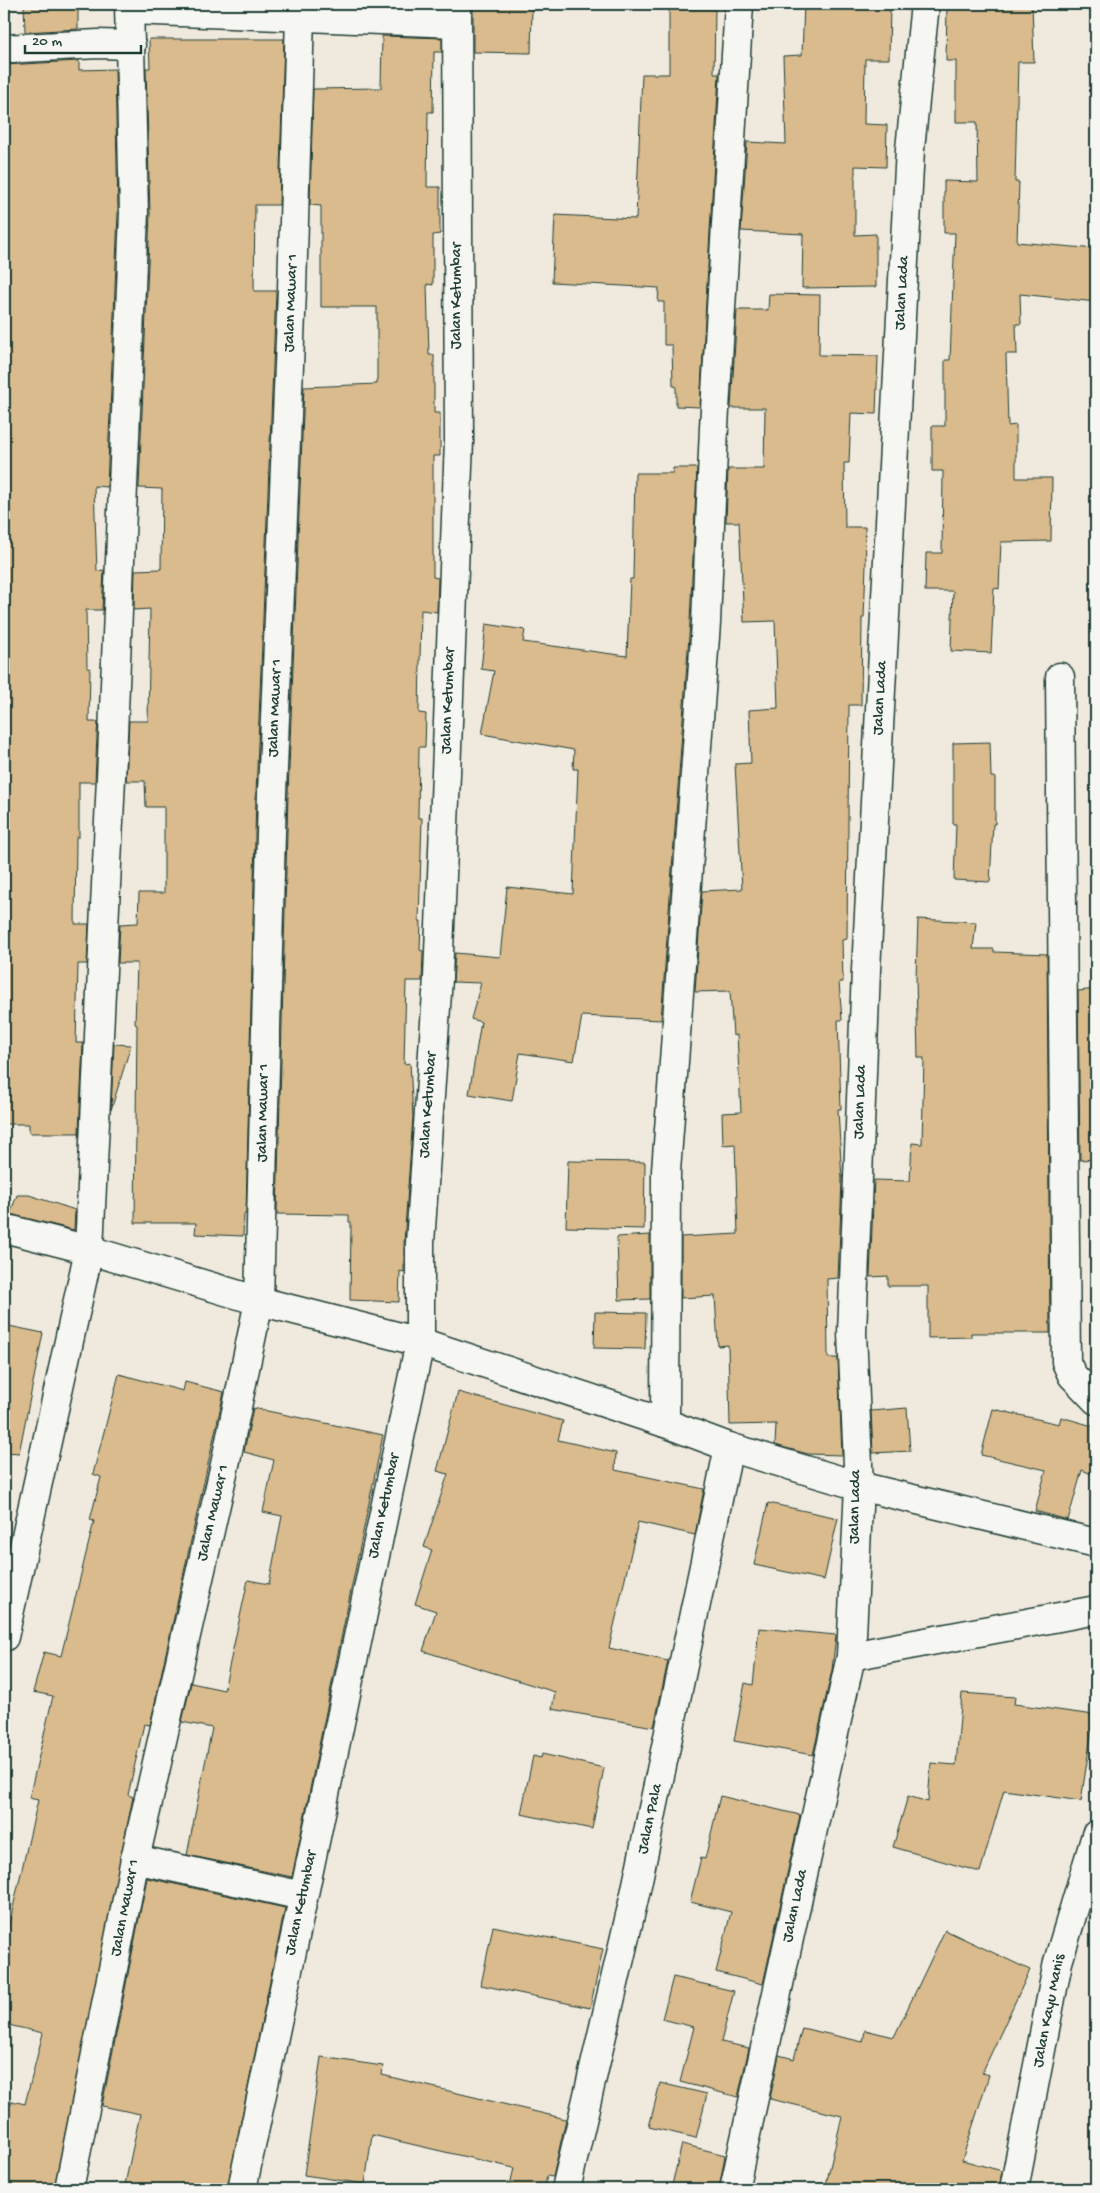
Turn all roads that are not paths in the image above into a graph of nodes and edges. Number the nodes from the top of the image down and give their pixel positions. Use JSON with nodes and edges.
{"nodes":[{"id":1,"x":739,"y":4,"type":"edge"},
{"id":2,"x":925,"y":4,"type":"edge"},
{"id":3,"x":129,"y":7,"type":"edge"},
{"id":4,"x":456,"y":13,"type":"edge"},
{"id":5,"x":300,"y":16,"type":"junction"},
{"id":6,"x":131,"y":45,"type":"junction"},
{"id":7,"x":4,"y":49,"type":"edge"},
{"id":8,"x":1060,"y":677,"type":"dead end"},
{"id":9,"x":4,"y":1228,"type":"edge"},
{"id":10,"x":89,"y":1250,"type":"junction"},
{"id":11,"x":259,"y":1301,"type":"junction"},
{"id":12,"x":420,"y":1342,"type":"junction"},
{"id":13,"x":1096,"y":1400,"type":"edge"},
{"id":14,"x":664,"y":1423,"type":"junction"},
{"id":15,"x":729,"y":1447,"type":"junction"},
{"id":16,"x":858,"y":1486,"type":"junction"},
{"id":17,"x":1096,"y":1544,"type":"edge"},
{"id":18,"x":1096,"y":1610,"type":"edge"},
{"id":19,"x":4,"y":1637,"type":"edge"},
{"id":20,"x":851,"y":1656,"type":"junction"},
{"id":21,"x":1096,"y":1835,"type":"edge"},
{"id":22,"x":135,"y":1860,"type":"junction"},
{"id":23,"x":303,"y":1896,"type":"junction"},
{"id":24,"x":69,"y":2189,"type":"edge"},
{"id":25,"x":242,"y":2189,"type":"edge"},
{"id":26,"x":566,"y":2189,"type":"edge"},
{"id":27,"x":734,"y":2189,"type":"edge"},
{"id":28,"x":1014,"y":2189,"type":"edge"}],
"edges":[{"from":1,"to":14,"type":"street"},
{"from":2,"to":16,"type":"street","name":"Jalan Lada"},
{"from":3,"to":5,"type":"street"},
{"from":3,"to":6,"type":"street"},
{"from":4,"to":5,"type":"street"},
{"from":4,"to":12,"type":"street","name":"Jalan Ketumbar"},
{"from":5,"to":11,"type":"street","name":"Jalan Mawar 1"},
{"from":6,"to":7,"type":"street"},
{"from":6,"to":10,"type":"street"},
{"from":8,"to":13,"type":"street"},
{"from":9,"to":10,"type":"street"},
{"from":10,"to":11,"type":"street"},
{"from":10,"to":19,"type":"street"},
{"from":11,"to":12,"type":"street"},
{"from":11,"to":22,"type":"street","name":"Jalan Mawar 1"},
{"from":12,"to":14,"type":"street"},
{"from":12,"to":23,"type":"street","name":"Jalan Ketumbar"},
{"from":14,"to":15,"type":"street"},
{"from":15,"to":16,"type":"street"},
{"from":15,"to":26,"type":"street","name":"Jalan Pala"},
{"from":16,"to":17,"type":"street"},
{"from":16,"to":20,"type":"street","name":"Jalan Lada"},
{"from":18,"to":20,"type":"street"},
{"from":20,"to":27,"type":"street","name":"Jalan Lada"},
{"from":21,"to":28,"type":"street","name":"Jalan Kayu Manis"},
{"from":22,"to":23,"type":"street"},
{"from":22,"to":24,"type":"street","name":"Jalan Mawar 1"},
{"from":23,"to":25,"type":"street","name":"Jalan Ketumbar"}]}
